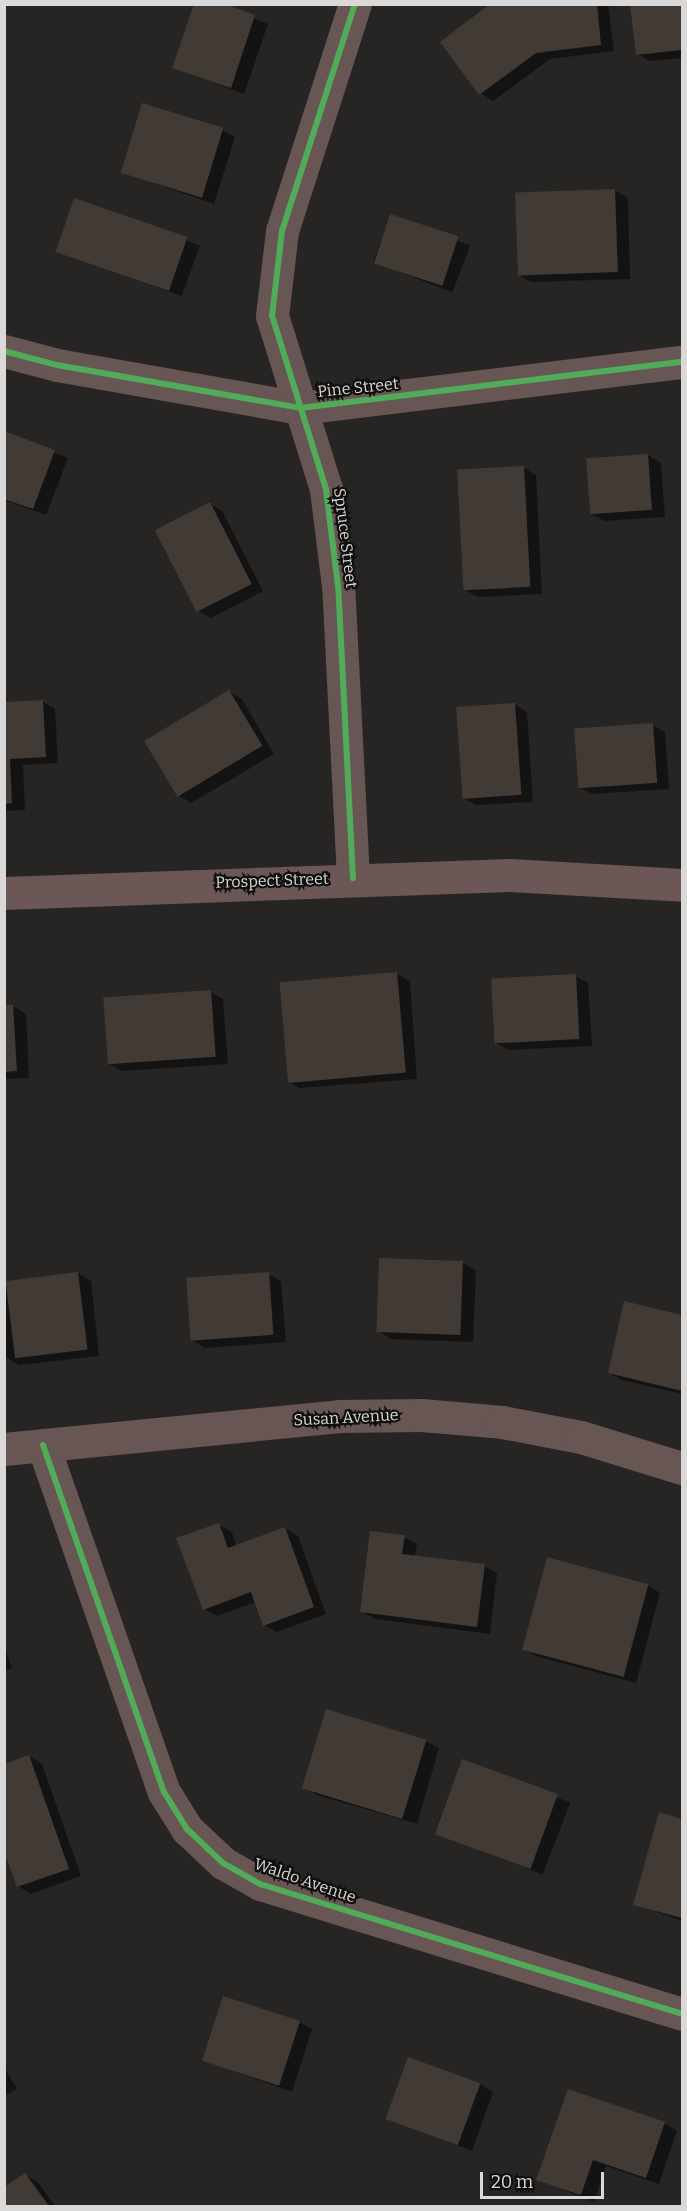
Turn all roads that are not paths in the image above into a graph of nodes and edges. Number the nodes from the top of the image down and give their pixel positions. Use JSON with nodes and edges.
{"nodes":[{"id":1,"x":356,"y":4,"type":"edge"},
{"id":2,"x":4,"y":351,"type":"edge"},
{"id":3,"x":682,"y":362,"type":"edge"},
{"id":4,"x":300,"y":408,"type":"junction"},
{"id":5,"x":353,"y":878,"type":"junction"},
{"id":6,"x":682,"y":885,"type":"edge"},
{"id":7,"x":4,"y":893,"type":"edge"},
{"id":8,"x":43,"y":1445,"type":"junction"},
{"id":9,"x":4,"y":1449,"type":"edge"},
{"id":10,"x":682,"y":1468,"type":"edge"},
{"id":11,"x":682,"y":2014,"type":"edge"}],
"edges":[{"from":1,"to":4,"type":"street","name":"Spruce Street"},
{"from":2,"to":4,"type":"street","name":"Pine Street"},
{"from":3,"to":4,"type":"street","name":"Pine Street"},
{"from":4,"to":5,"type":"street","name":"Spruce Street"},
{"from":5,"to":6,"type":"main road","name":"Prospect Street"},
{"from":5,"to":7,"type":"main road","name":"Prospect Street"},
{"from":8,"to":9,"type":"street","name":"Susan Avenue"},
{"from":8,"to":10,"type":"street","name":"Susan Avenue"},
{"from":8,"to":11,"type":"street","name":"Waldo Avenue"}]}
